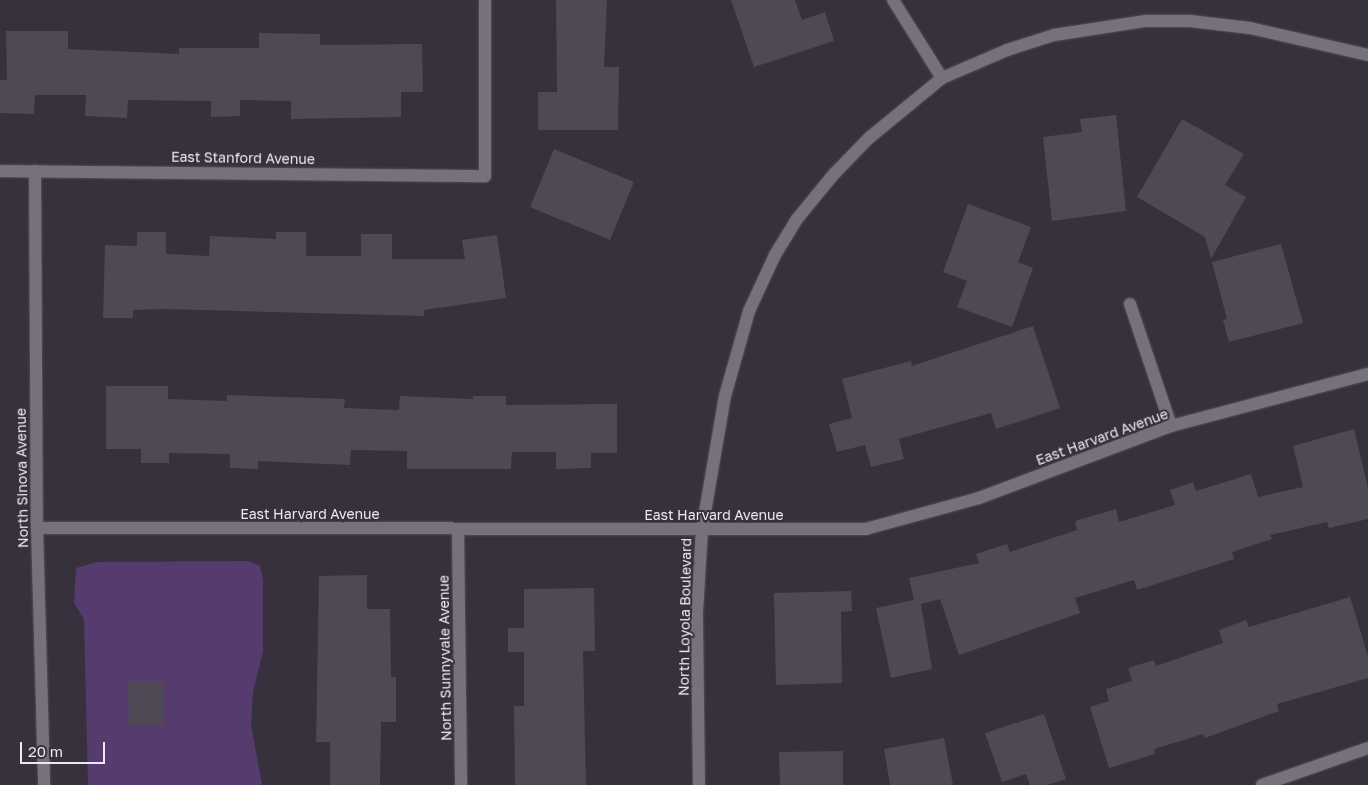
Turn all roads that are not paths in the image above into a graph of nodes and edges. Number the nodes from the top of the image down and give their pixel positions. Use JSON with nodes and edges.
{"nodes":[{"id":1,"x":485,"y":0,"type":"edge"},
{"id":2,"x":893,"y":0,"type":"edge"},
{"id":3,"x":1368,"y":55,"type":"edge"},
{"id":4,"x":942,"y":78,"type":"junction"},
{"id":5,"x":0,"y":171,"type":"edge"},
{"id":6,"x":35,"y":171,"type":"junction"},
{"id":7,"x":1130,"y":304,"type":"dead end"},
{"id":8,"x":1368,"y":374,"type":"edge"},
{"id":9,"x":1171,"y":426,"type":"junction"},
{"id":10,"x":37,"y":528,"type":"junction"},
{"id":11,"x":458,"y":530,"type":"junction"},
{"id":12,"x":702,"y":530,"type":"junction"},
{"id":13,"x":1368,"y":748,"type":"edge"},
{"id":14,"x":44,"y":785,"type":"edge"},
{"id":15,"x":461,"y":785,"type":"edge"},
{"id":16,"x":699,"y":785,"type":"edge"},
{"id":17,"x":1262,"y":785,"type":"edge"}],
"edges":[{"from":1,"to":6,"type":"street","name":"East Stanford Avenue"},
{"from":2,"to":4,"type":"street"},
{"from":3,"to":4,"type":"street","name":"North Loyola Boulevard"},
{"from":4,"to":12,"type":"street","name":"North Loyola Boulevard"},
{"from":5,"to":6,"type":"street","name":"East Stanford Avenue"},
{"from":6,"to":10,"type":"street","name":"North Sinova Avenue"},
{"from":7,"to":9,"type":"street"},
{"from":8,"to":9,"type":"street","name":"East Harvard Avenue"},
{"from":9,"to":12,"type":"street","name":"East Harvard Avenue"},
{"from":10,"to":11,"type":"street","name":"East Harvard Avenue"},
{"from":10,"to":14,"type":"street","name":"North Sinova Avenue"},
{"from":11,"to":12,"type":"street","name":"East Harvard Avenue"},
{"from":11,"to":15,"type":"street","name":"North Sunnyvale Avenue"},
{"from":12,"to":16,"type":"street","name":"North Loyola Boulevard"},
{"from":13,"to":17,"type":"street"}]}
